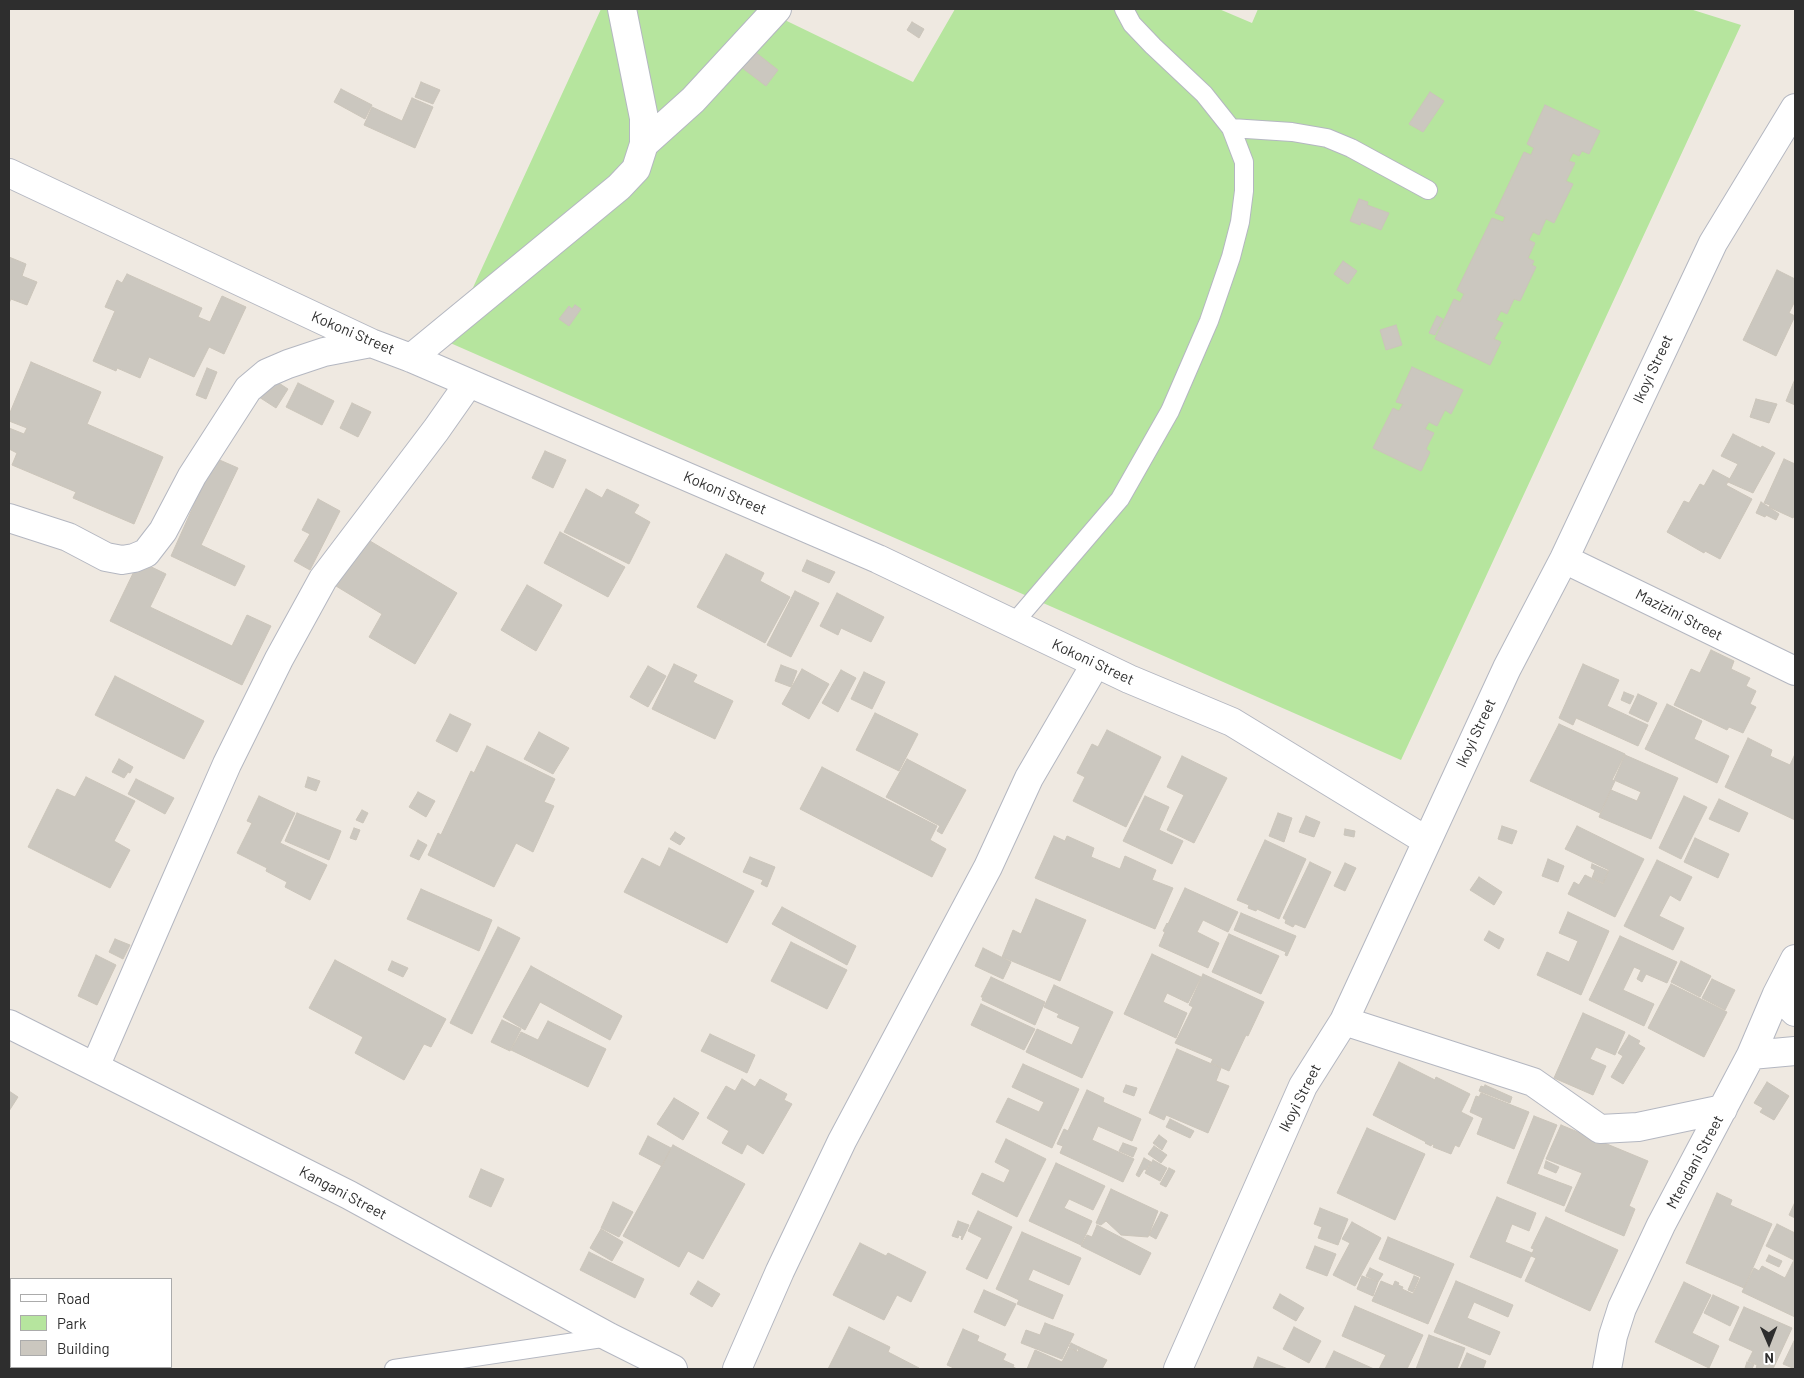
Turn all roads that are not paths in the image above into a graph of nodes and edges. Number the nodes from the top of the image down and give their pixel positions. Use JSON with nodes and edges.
{"nodes":[{"id":1,"x":622,"y":9,"type":"edge"},
{"id":2,"x":777,"y":9,"type":"edge"},
{"id":3,"x":1124,"y":9,"type":"edge"},
{"id":4,"x":1795,"y":108,"type":"edge"},
{"id":5,"x":1231,"y":128,"type":"junction"},
{"id":6,"x":644,"y":144,"type":"junction"},
{"id":7,"x":9,"y":173,"type":"edge"},
{"id":8,"x":1428,"y":190,"type":"dead end"},
{"id":9,"x":371,"y":343,"type":"junction"},
{"id":10,"x":411,"y":358,"type":"junction"},
{"id":11,"x":469,"y":383,"type":"junction"},
{"id":12,"x":9,"y":518,"type":"edge"},
{"id":13,"x":1564,"y":559,"type":"junction"},
{"id":14,"x":1013,"y":624,"type":"junction"},
{"id":15,"x":1096,"y":663,"type":"junction"},
{"id":16,"x":1795,"y":671,"type":"edge"},
{"id":17,"x":1427,"y":842,"type":"junction"},
{"id":18,"x":1795,"y":958,"type":"edge"},
{"id":19,"x":1786,"y":1003,"type":"edge"},
{"id":20,"x":1344,"y":1021,"type":"junction"},
{"id":21,"x":9,"y":1024,"type":"edge"},
{"id":22,"x":1795,"y":1051,"type":"edge"},
{"id":23,"x":1751,"y":1055,"type":"junction"},
{"id":24,"x":95,"y":1067,"type":"junction"},
{"id":25,"x":1723,"y":1109,"type":"junction"},
{"id":26,"x":609,"y":1337,"type":"junction"},
{"id":27,"x":394,"y":1369,"type":"edge"},
{"id":28,"x":673,"y":1369,"type":"edge"},
{"id":29,"x":737,"y":1369,"type":"edge"},
{"id":30,"x":1178,"y":1369,"type":"edge"},
{"id":31,"x":1606,"y":1369,"type":"edge"}],
"edges":[{"from":1,"to":6,"type":"street"},
{"from":2,"to":6,"type":"street"},
{"from":3,"to":5,"type":"lane"},
{"from":4,"to":13,"type":"street","name":"Ikoyi Street"},
{"from":5,"to":8,"type":"lane"},
{"from":5,"to":14,"type":"lane"},
{"from":6,"to":10,"type":"street"},
{"from":7,"to":9,"type":"street","name":"Kokoni Street"},
{"from":9,"to":10,"type":"street","name":"Kokoni Street"},
{"from":9,"to":12,"type":"street"},
{"from":10,"to":11,"type":"street","name":"Kokoni Street"},
{"from":11,"to":14,"type":"street","name":"Kokoni Street"},
{"from":11,"to":24,"type":"street"},
{"from":13,"to":16,"type":"street","name":"Mazizini Street"},
{"from":13,"to":17,"type":"street","name":"Ikoyi Street"},
{"from":14,"to":15,"type":"street","name":"Kokoni Street"},
{"from":15,"to":17,"type":"street","name":"Kokoni Street"},
{"from":15,"to":29,"type":"street"},
{"from":17,"to":20,"type":"street","name":"Ikoyi Street"},
{"from":18,"to":19,"type":"street","name":"Mtendani Street"},
{"from":19,"to":23,"type":"street","name":"Mtendani Street"},
{"from":20,"to":25,"type":"street"},
{"from":20,"to":30,"type":"street","name":"Ikoyi Street"},
{"from":21,"to":24,"type":"street","name":"Kangani Street"},
{"from":22,"to":23,"type":"street"},
{"from":23,"to":25,"type":"street","name":"Mtendani Street"},
{"from":24,"to":26,"type":"street","name":"Kangani Street"},
{"from":25,"to":31,"type":"street","name":"Mtendani Street"},
{"from":26,"to":27,"type":"lane"},
{"from":26,"to":28,"type":"street","name":"Kangani Street"}]}
